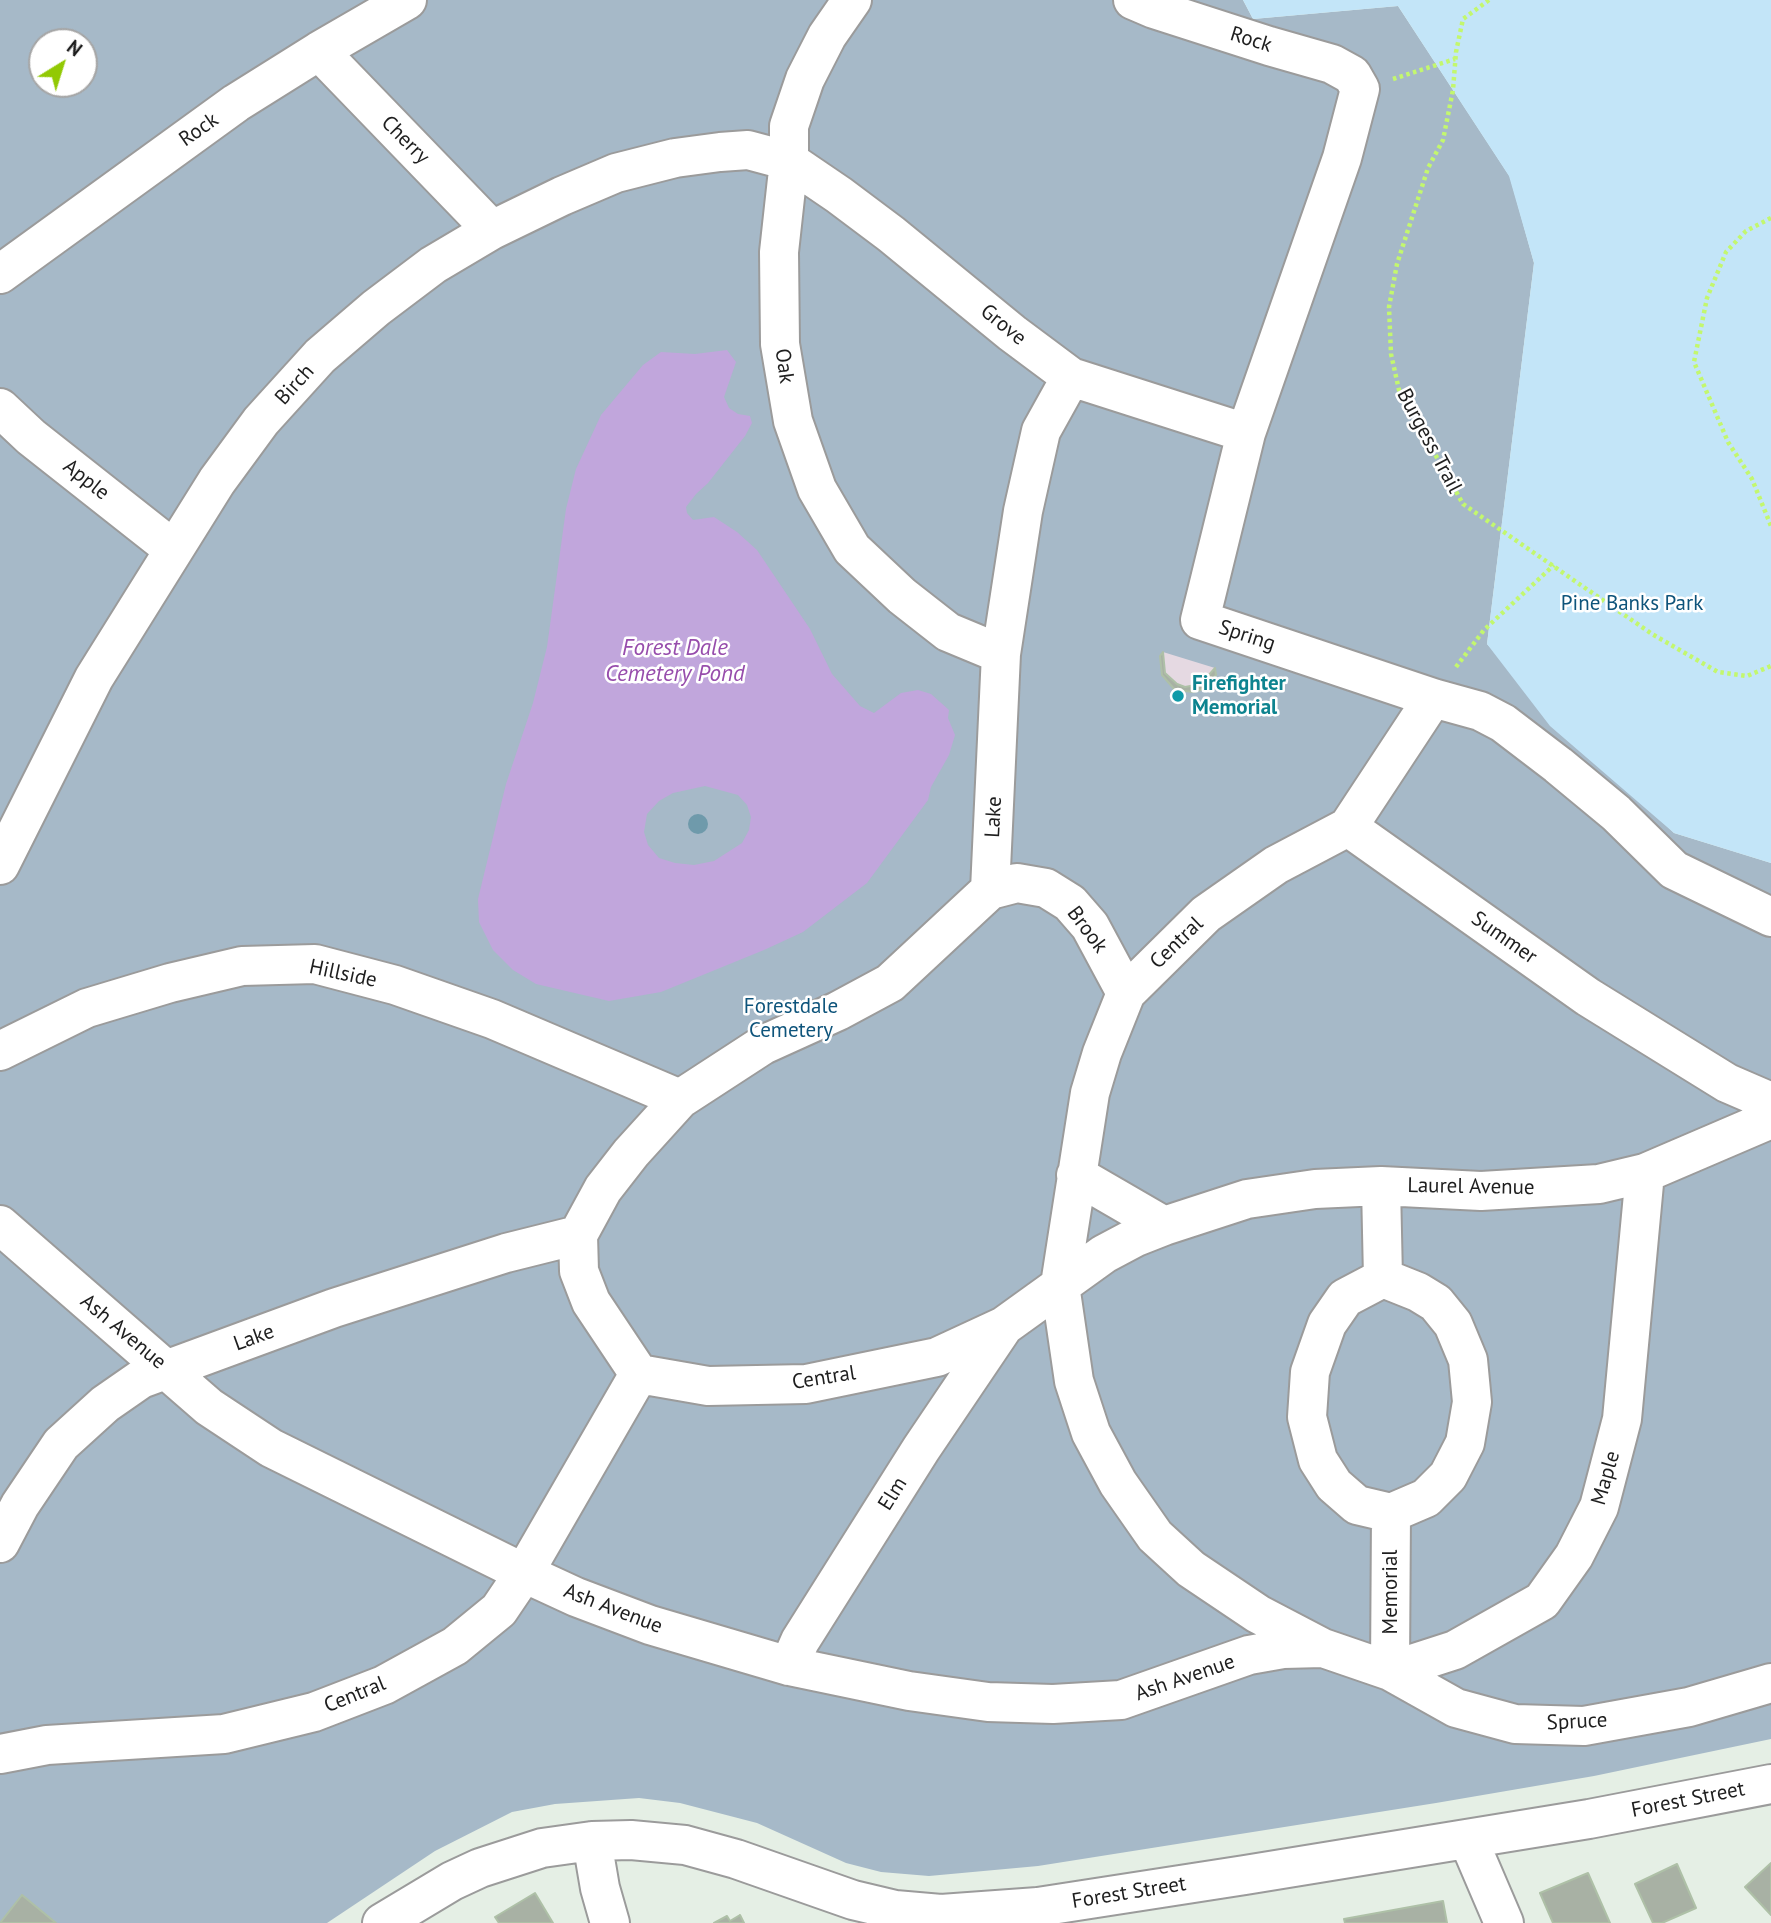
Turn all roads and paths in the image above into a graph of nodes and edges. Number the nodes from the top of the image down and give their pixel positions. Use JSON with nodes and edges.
{"nodes":[{"id":1,"x":407,"y":0,"type":"edge"},
{"id":2,"x":852,"y":0,"type":"edge"},
{"id":3,"x":1133,"y":0,"type":"edge"},
{"id":4,"x":1489,"y":0,"type":"edge"},
{"id":5,"x":319,"y":51,"type":"junction"},
{"id":6,"x":1455,"y":58,"type":"junction"},
{"id":7,"x":1360,"y":89,"type":"junction"},
{"id":8,"x":789,"y":161,"type":"junction"},
{"id":9,"x":1771,"y":218,"type":"edge"},
{"id":10,"x":492,"y":230,"type":"junction"},
{"id":11,"x":0,"y":274,"type":"edge"},
{"id":12,"x":1071,"y":377,"type":"junction"},
{"id":13,"x":0,"y":408,"type":"edge"},
{"id":14,"x":1246,"y":433,"type":"junction"},
{"id":15,"x":1771,"y":526,"type":"edge"},
{"id":16,"x":173,"y":549,"type":"junction"},
{"id":17,"x":1554,"y":565,"type":"junction"},
{"id":18,"x":1001,"y":654,"type":"junction"},
{"id":19,"x":1771,"y":666,"type":"edge"},
{"id":20,"x":1433,"y":698,"type":"junction"},
{"id":21,"x":1348,"y":827,"type":"junction"},
{"id":22,"x":1,"y":860,"type":"edge"},
{"id":23,"x":990,"y":890,"type":"junction"},
{"id":24,"x":1771,"y":916,"type":"edge"},
{"id":25,"x":1126,"y":993,"type":"junction"},
{"id":26,"x":0,"y":1051,"type":"edge"},
{"id":27,"x":680,"y":1099,"type":"junction"},
{"id":28,"x":1771,"y":1102,"type":"edge"},
{"id":29,"x":1771,"y":1119,"type":"edge"},
{"id":30,"x":1646,"y":1173,"type":"junction"},
{"id":31,"x":1076,"y":1175,"type":"junction"},
{"id":32,"x":1381,"y":1186,"type":"junction"},
{"id":33,"x":0,"y":1225,"type":"edge"},
{"id":34,"x":1164,"y":1226,"type":"junction"},
{"id":35,"x":578,"y":1235,"type":"junction"},
{"id":36,"x":1383,"y":1278,"type":"junction"},
{"id":37,"x":1059,"y":1285,"type":"junction"},
{"id":38,"x":1003,"y":1326,"type":"junction"},
{"id":39,"x":168,"y":1370,"type":"junction"},
{"id":40,"x":639,"y":1374,"type":"junction"},
{"id":41,"x":1391,"y":1513,"type":"junction"},
{"id":42,"x":0,"y":1543,"type":"edge"},
{"id":43,"x":524,"y":1573,"type":"junction"},
{"id":44,"x":1323,"y":1648,"type":"junction"},
{"id":45,"x":789,"y":1666,"type":"junction"},
{"id":46,"x":1390,"y":1671,"type":"junction"},
{"id":47,"x":1771,"y":1684,"type":"edge"},
{"id":48,"x":0,"y":1754,"type":"edge"},
{"id":49,"x":1771,"y":1784,"type":"edge"},
{"id":50,"x":1468,"y":1839,"type":"junction"},
{"id":51,"x":592,"y":1841,"type":"junction"},
{"id":52,"x":1045,"y":1915,"type":"edge"},
{"id":53,"x":382,"y":1923,"type":"edge"},
{"id":54,"x":610,"y":1923,"type":"edge"},
{"id":55,"x":1504,"y":1923,"type":"edge"}],
"edges":[{"from":1,"to":5,"type":"street","name":"Rock"},
{"from":2,"to":8,"type":"street","name":"Oak"},
{"from":3,"to":7,"type":"street","name":"Rock"},
{"from":4,"to":6,"type":"path","name":"Burgess Trail"},
{"from":5,"to":10,"type":"street","name":"Cherry"},
{"from":5,"to":11,"type":"street","name":"Rock"},
{"from":6,"to":7,"type":"path"},
{"from":6,"to":17,"type":"path","name":"Burgess Trail"},
{"from":7,"to":14,"type":"street","name":"Spring"},
{"from":8,"to":10,"type":"street","name":"Birch"},
{"from":8,"to":12,"type":"street","name":"Grove"},
{"from":8,"to":18,"type":"street","name":"Oak"},
{"from":9,"to":15,"type":"path"},
{"from":10,"to":16,"type":"street","name":"Birch"},
{"from":12,"to":14,"type":"street","name":"Grove"},
{"from":12,"to":18,"type":"street","name":"Lake"},
{"from":13,"to":16,"type":"street","name":"Apple"},
{"from":14,"to":20,"type":"street","name":"Spring"},
{"from":16,"to":22,"type":"street","name":"Birch"},
{"from":17,"to":19,"type":"path","name":"Burgess Trail"},
{"from":17,"to":20,"type":"path"},
{"from":18,"to":23,"type":"street","name":"Lake"},
{"from":20,"to":21,"type":"street","name":"Central"},
{"from":20,"to":24,"type":"street","name":"Spring"},
{"from":21,"to":25,"type":"street","name":"Central"},
{"from":21,"to":28,"type":"street","name":"Summer"},
{"from":23,"to":25,"type":"street","name":"Brook"},
{"from":23,"to":27,"type":"street"},
{"from":25,"to":31,"type":"street","name":"Central"},
{"from":26,"to":27,"type":"street","name":"Hillside"},
{"from":27,"to":35,"type":"street"},
{"from":29,"to":30,"type":"street","name":"Laurel Avenue"},
{"from":30,"to":32,"type":"street","name":"Laurel Avenue"},
{"from":30,"to":46,"type":"street","name":"Maple"},
{"from":31,"to":34,"type":"street"},
{"from":31,"to":37,"type":"street","name":"Central"},
{"from":32,"to":34,"type":"street","name":"Laurel Avenue"},
{"from":32,"to":36,"type":"street"},
{"from":33,"to":39,"type":"street","name":"Ash Avenue"},
{"from":34,"to":37,"type":"street","name":"Laurel Avenue"},
{"from":35,"to":39,"type":"street","name":"Lake"},
{"from":35,"to":40,"type":"street"},
{"from":36,"to":41,"type":"street"},
{"from":36,"to":41,"type":"street"},
{"from":37,"to":38,"type":"street","name":"Central"},
{"from":37,"to":44,"type":"street"},
{"from":38,"to":40,"type":"street","name":"Central"},
{"from":38,"to":45,"type":"street","name":"Elm"},
{"from":39,"to":42,"type":"street","name":"Lake"},
{"from":39,"to":43,"type":"street","name":"Ash Avenue"},
{"from":40,"to":43,"type":"street","name":"Central"},
{"from":41,"to":46,"type":"street","name":"Memorial"},
{"from":43,"to":45,"type":"street","name":"Ash Avenue"},
{"from":43,"to":48,"type":"street","name":"Central"},
{"from":44,"to":45,"type":"street","name":"Ash Avenue"},
{"from":44,"to":46,"type":"street","name":"Spruce"},
{"from":46,"to":47,"type":"street","name":"Spruce"},
{"from":49,"to":50,"type":"street","name":"Forest Street"},
{"from":50,"to":52,"type":"street","name":"Forest Street"},
{"from":50,"to":55,"type":"street"},
{"from":51,"to":52,"type":"street","name":"Forest Street"},
{"from":51,"to":53,"type":"street","name":"Forest Street"},
{"from":51,"to":54,"type":"street"}]}
